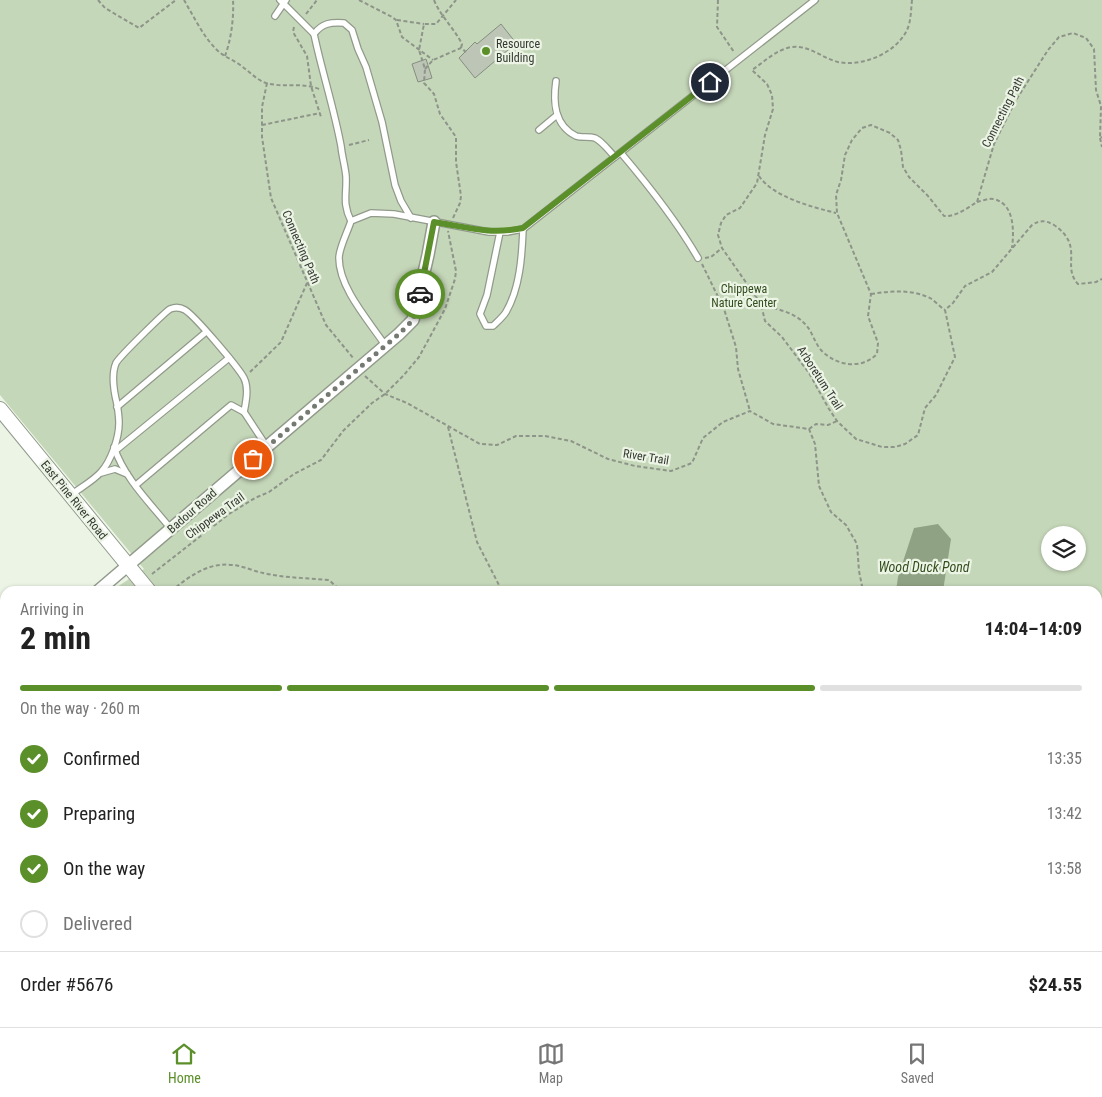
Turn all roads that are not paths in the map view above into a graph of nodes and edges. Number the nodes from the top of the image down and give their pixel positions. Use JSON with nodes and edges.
{"nodes":[{"id":1,"x":814,"y":0,"type":"edge"},
{"id":2,"x":283,"y":1,"type":"edge"},
{"id":3,"x":275,"y":16,"type":"dead end"},
{"id":4,"x":314,"y":34,"type":"junction"},
{"id":5,"x":556,"y":81,"type":"dead end"},
{"id":6,"x":557,"y":116,"type":"junction"},
{"id":7,"x":539,"y":130,"type":"dead end"},
{"id":8,"x":621,"y":153,"type":"junction"},
{"id":9,"x":614,"y":158,"type":"junction"},
{"id":10,"x":411,"y":218,"type":"junction"},
{"id":11,"x":351,"y":221,"type":"junction"},
{"id":12,"x":434,"y":222,"type":"junction"},
{"id":13,"x":523,"y":228,"type":"junction"},
{"id":14,"x":500,"y":232,"type":"junction"},
{"id":15,"x":698,"y":258,"type":"road end"},
{"id":16,"x":206,"y":332,"type":"junction"},
{"id":17,"x":385,"y":345,"type":"junction"},
{"id":18,"x":229,"y":358,"type":"junction"},
{"id":19,"x":117,"y":408,"type":"junction"},
{"id":20,"x":244,"y":412,"type":"junction"},
{"id":21,"x":2,"y":415,"type":"edge"},
{"id":22,"x":267,"y":447,"type":"junction"},
{"id":23,"x":114,"y":449,"type":"junction"},
{"id":24,"x":99,"y":474,"type":"junction"},
{"id":25,"x":127,"y":474,"type":"junction"},
{"id":26,"x":136,"y":485,"type":"junction"},
{"id":27,"x":70,"y":495,"type":"junction"},
{"id":28,"x":171,"y":529,"type":"junction"},
{"id":29,"x":128,"y":566,"type":"junction"},
{"id":30,"x":148,"y":585,"type":"edge"},
{"id":31,"x":104,"y":586,"type":"edge"}],
"edges":[{"from":1,"to":8,"type":"lane"},
{"from":2,"to":3,"type":"lane"},
{"from":2,"to":4,"type":"lane"},
{"from":4,"to":10,"type":"lane"},
{"from":4,"to":11,"type":"lane"},
{"from":5,"to":6,"type":"lane"},
{"from":6,"to":7,"type":"lane"},
{"from":6,"to":9,"type":"lane"},
{"from":8,"to":9,"type":"lane"},
{"from":8,"to":15,"type":"lane"},
{"from":9,"to":13,"type":"lane"},
{"from":10,"to":11,"type":"lane"},
{"from":10,"to":12,"type":"lane"},
{"from":11,"to":17,"type":"lane"},
{"from":12,"to":14,"type":"lane"},
{"from":12,"to":17,"type":"street","name":"Badour Road"},
{"from":13,"to":14,"type":"lane"},
{"from":13,"to":14,"type":"lane"},
{"from":16,"to":18,"type":"lane"},
{"from":16,"to":19,"type":"lane"},
{"from":16,"to":19,"type":"lane"},
{"from":17,"to":22,"type":"street","name":"Badour Road"},
{"from":18,"to":20,"type":"lane"},
{"from":18,"to":23,"type":"lane"},
{"from":19,"to":23,"type":"lane"},
{"from":20,"to":22,"type":"lane"},
{"from":20,"to":26,"type":"lane"},
{"from":21,"to":27,"type":"street","name":"East Pine River Road"},
{"from":22,"to":28,"type":"street","name":"Badour Road"},
{"from":23,"to":24,"type":"lane"},
{"from":23,"to":25,"type":"lane"},
{"from":24,"to":25,"type":"lane"},
{"from":24,"to":27,"type":"lane"},
{"from":25,"to":26,"type":"lane"},
{"from":26,"to":28,"type":"lane"},
{"from":27,"to":29,"type":"street","name":"East Pine River Road"},
{"from":28,"to":29,"type":"street","name":"Badour Road"},
{"from":29,"to":30,"type":"street","name":"East Pine River Road"},
{"from":29,"to":31,"type":"street","name":"Badour Road"}]}
